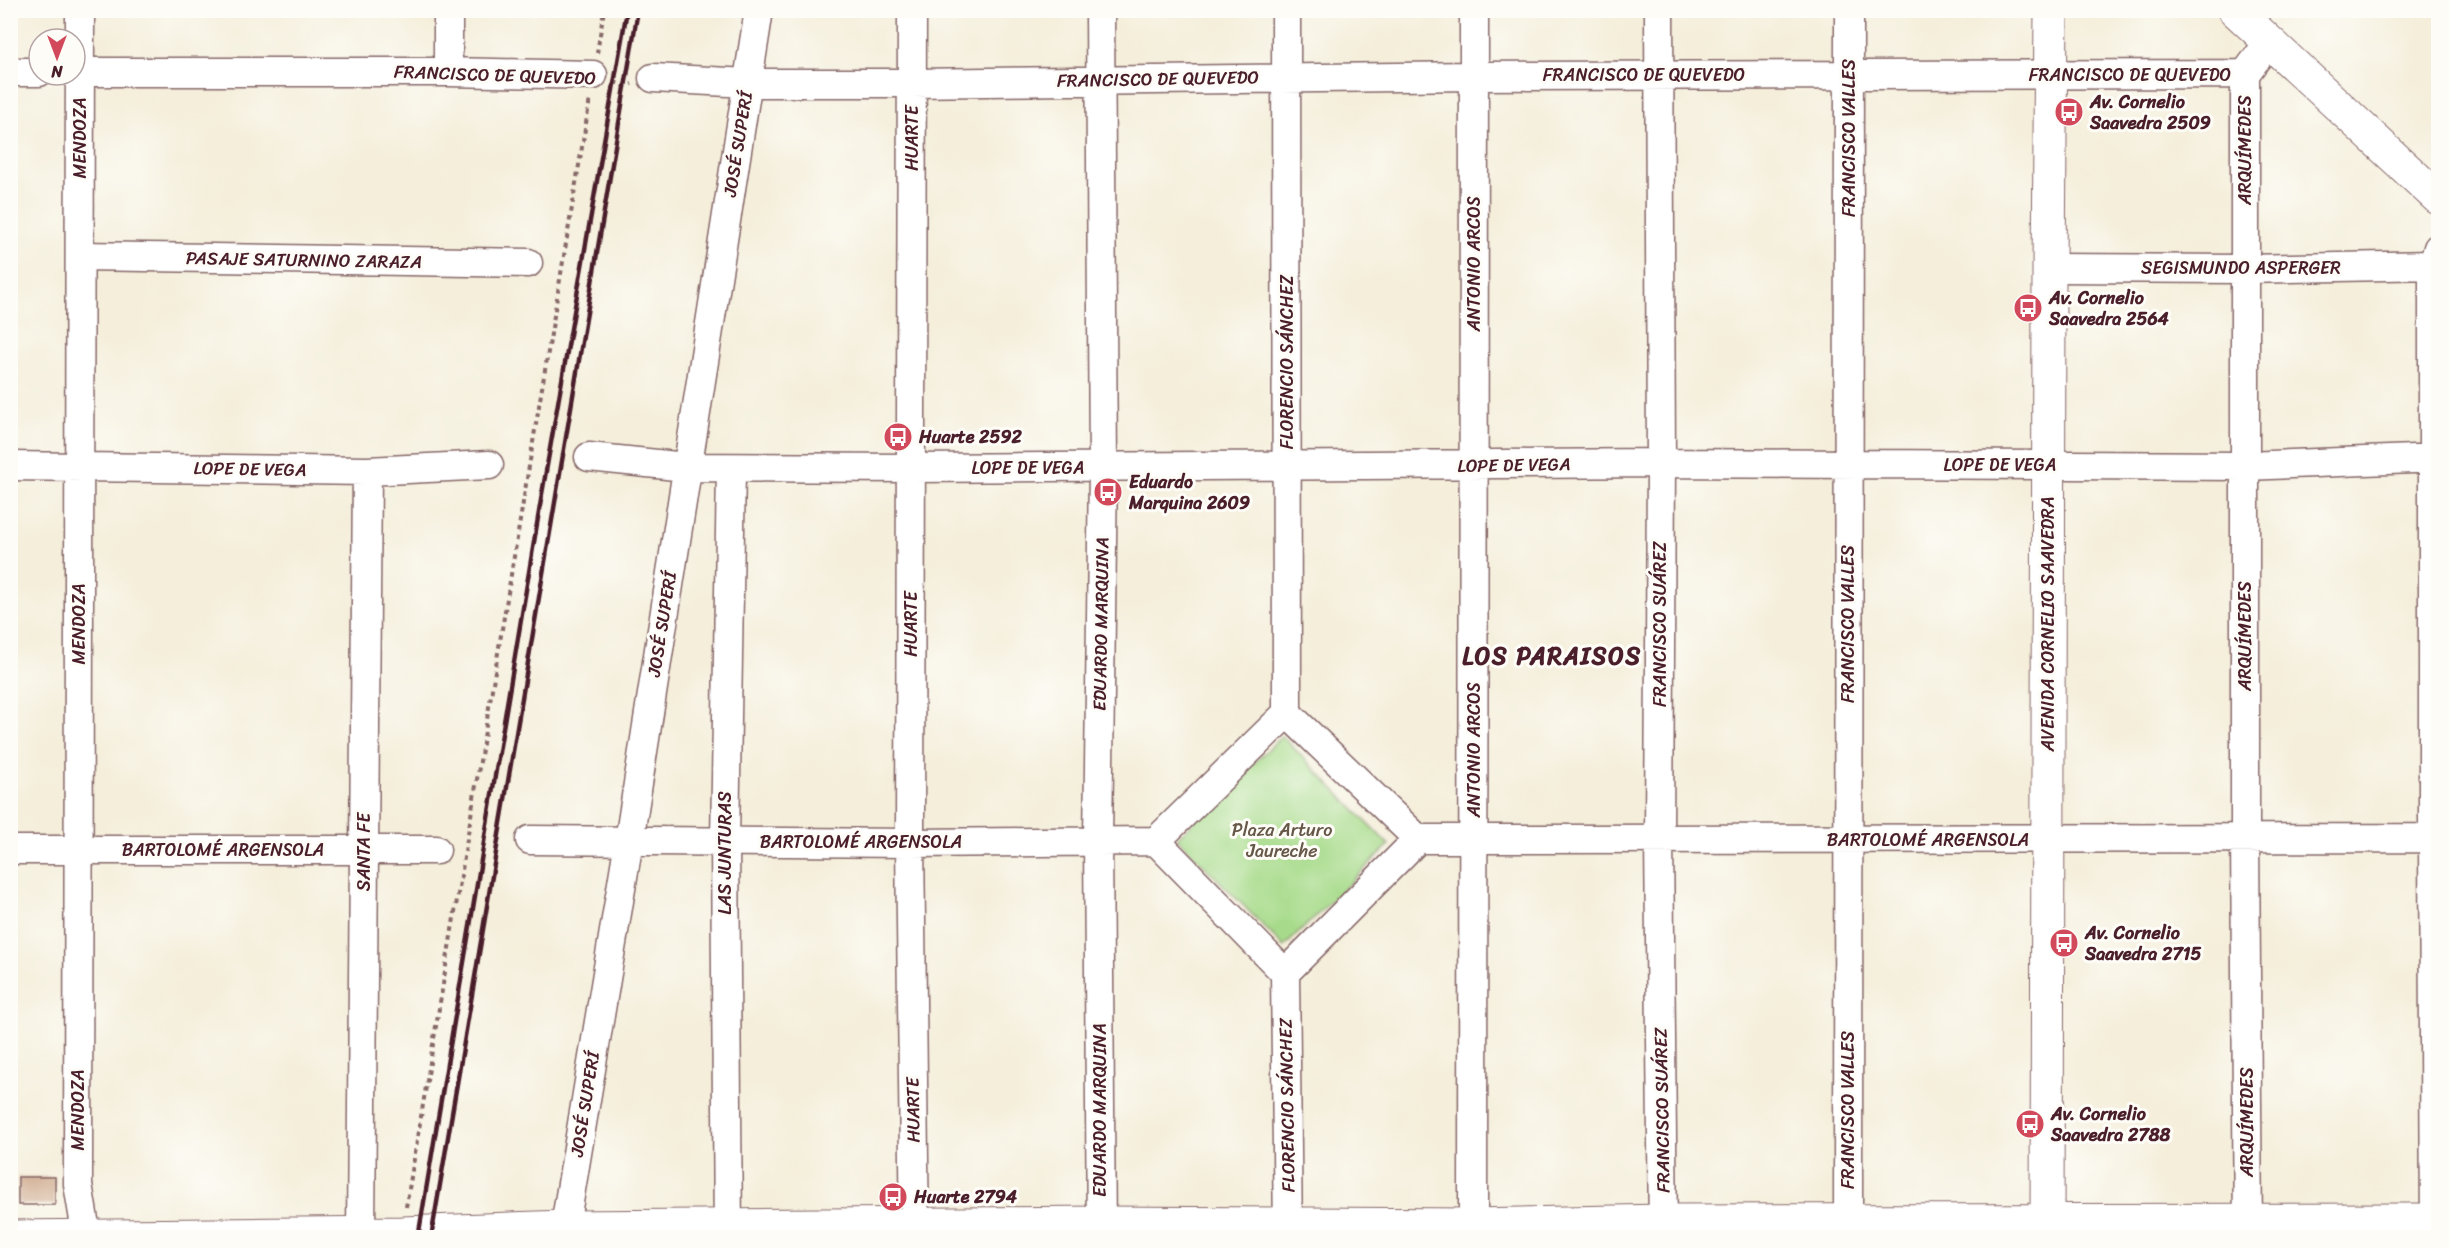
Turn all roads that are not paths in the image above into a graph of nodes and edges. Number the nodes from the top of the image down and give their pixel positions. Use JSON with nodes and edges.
{"nodes":[{"id":1,"x":80,"y":10,"type":"edge"},
{"id":2,"x":448,"y":10,"type":"edge"},
{"id":3,"x":759,"y":10,"type":"edge"},
{"id":4,"x":912,"y":10,"type":"edge"},
{"id":5,"x":1100,"y":10,"type":"edge"},
{"id":6,"x":1286,"y":10,"type":"edge"},
{"id":7,"x":1474,"y":10,"type":"edge"},
{"id":8,"x":1659,"y":10,"type":"edge"},
{"id":9,"x":1849,"y":10,"type":"edge"},
{"id":10,"x":2052,"y":10,"type":"edge"},
{"id":11,"x":2235,"y":10,"type":"edge"},
{"id":12,"x":79,"y":27,"type":"edge"},
{"id":13,"x":2269,"y":42,"type":"junction"},
{"id":14,"x":10,"y":72,"type":"edge"},
{"id":15,"x":27,"y":72,"type":"edge"},
{"id":16,"x":87,"y":72,"type":"edge"},
{"id":17,"x":448,"y":72,"type":"junction"},
{"id":18,"x":2245,"y":74,"type":"junction"},
{"id":19,"x":593,"y":75,"type":"road end"},
{"id":20,"x":1659,"y":75,"type":"junction"},
{"id":21,"x":1849,"y":75,"type":"junction"},
{"id":22,"x":1474,"y":76,"type":"junction"},
{"id":23,"x":2051,"y":76,"type":"junction"},
{"id":24,"x":653,"y":78,"type":"road end"},
{"id":25,"x":1287,"y":78,"type":"junction"},
{"id":26,"x":1100,"y":80,"type":"junction"},
{"id":27,"x":748,"y":83,"type":"junction"},
{"id":28,"x":912,"y":83,"type":"junction"},
{"id":29,"x":77,"y":87,"type":"edge"},
{"id":30,"x":2439,"y":198,"type":"edge"},
{"id":31,"x":80,"y":256,"type":"junction"},
{"id":32,"x":2436,"y":256,"type":"edge"},
{"id":33,"x":528,"y":263,"type":"dead end"},
{"id":34,"x":2049,"y":268,"type":"junction"},
{"id":35,"x":2244,"y":269,"type":"junction"},
{"id":36,"x":589,"y":457,"type":"dead end"},
{"id":37,"x":2437,"y":458,"type":"edge"},
{"id":38,"x":1661,"y":463,"type":"junction"},
{"id":39,"x":489,"y":465,"type":"dead end"},
{"id":40,"x":1849,"y":465,"type":"junction"},
{"id":41,"x":2049,"y":465,"type":"junction"},
{"id":42,"x":2245,"y":465,"type":"junction"},
{"id":43,"x":10,"y":466,"type":"edge"},
{"id":44,"x":79,"y":466,"type":"junction"},
{"id":45,"x":1287,"y":466,"type":"junction"},
{"id":46,"x":1475,"y":466,"type":"junction"},
{"id":47,"x":686,"y":467,"type":"junction"},
{"id":48,"x":730,"y":468,"type":"junction"},
{"id":49,"x":912,"y":468,"type":"junction"},
{"id":50,"x":1103,"y":468,"type":"junction"},
{"id":51,"x":367,"y":471,"type":"junction"},
{"id":52,"x":1287,"y":713,"type":"junction"},
{"id":53,"x":1474,"y":838,"type":"junction"},
{"id":54,"x":2436,"y":838,"type":"edge"},
{"id":55,"x":1418,"y":839,"type":"junction"},
{"id":56,"x":1659,"y":839,"type":"junction"},
{"id":57,"x":2245,"y":839,"type":"junction"},
{"id":58,"x":530,"y":840,"type":"dead end"},
{"id":59,"x":1098,"y":840,"type":"junction"},
{"id":60,"x":1848,"y":840,"type":"junction"},
{"id":61,"x":2048,"y":840,"type":"junction"},
{"id":62,"x":629,"y":841,"type":"junction"},
{"id":63,"x":1156,"y":841,"type":"junction"},
{"id":64,"x":725,"y":842,"type":"junction"},
{"id":65,"x":910,"y":843,"type":"junction"},
{"id":66,"x":364,"y":849,"type":"junction"},
{"id":67,"x":10,"y":850,"type":"edge"},
{"id":68,"x":79,"y":850,"type":"junction"},
{"id":69,"x":436,"y":850,"type":"dead end"},
{"id":70,"x":1286,"y":973,"type":"junction"},
{"id":71,"x":2436,"y":1226,"type":"edge"},
{"id":72,"x":1663,"y":1229,"type":"edge"},
{"id":73,"x":2048,"y":1229,"type":"edge"},
{"id":74,"x":2248,"y":1229,"type":"edge"},
{"id":75,"x":1101,"y":1230,"type":"edge"},
{"id":76,"x":1288,"y":1230,"type":"edge"},
{"id":77,"x":1848,"y":1230,"type":"edge"},
{"id":78,"x":1473,"y":1231,"type":"edge"},
{"id":79,"x":564,"y":1232,"type":"edge"},
{"id":80,"x":728,"y":1232,"type":"edge"},
{"id":81,"x":915,"y":1232,"type":"edge"},
{"id":82,"x":361,"y":1234,"type":"junction"},
{"id":83,"x":10,"y":1237,"type":"edge"},
{"id":84,"x":87,"y":1237,"type":"edge"}],
"edges":[{"from":1,"to":12,"type":"street","name":"MENDOZA"},
{"from":2,"to":17,"type":"street"},
{"from":3,"to":27,"type":"street","name":"JOSÉ SUPERÍ"},
{"from":4,"to":28,"type":"street","name":"HUARTE"},
{"from":5,"to":26,"type":"street","name":"EDUARDO MARQUINA"},
{"from":6,"to":25,"type":"street","name":"FLORENCIO SÁNCHEZ"},
{"from":7,"to":22,"type":"street","name":"ANTONIO ARCOS"},
{"from":8,"to":20,"type":"street","name":"FRANCISCO SUÁREZ"},
{"from":9,"to":21,"type":"street","name":"FRANCISCO VALLES"},
{"from":10,"to":23,"type":"main road","name":"AVENIDA CORNELIO SAAVEDRA"},
{"from":11,"to":13,"type":"main road"},
{"from":13,"to":18,"type":"street","name":"ARQUÍMEDES"},
{"from":13,"to":30,"type":"main road"},
{"from":14,"to":15,"type":"street"},
{"from":16,"to":17,"type":"street","name":"FRANCISCO DE QUEVEDO"},
{"from":17,"to":19,"type":"street","name":"FRANCISCO DE QUEVEDO"},
{"from":18,"to":23,"type":"street","name":"FRANCISCO DE QUEVEDO"},
{"from":18,"to":35,"type":"street","name":"ARQUÍMEDES"},
{"from":20,"to":21,"type":"street","name":"FRANCISCO DE QUEVEDO"},
{"from":20,"to":22,"type":"street","name":"FRANCISCO DE QUEVEDO"},
{"from":20,"to":38,"type":"street","name":"FRANCISCO SUÁREZ"},
{"from":21,"to":23,"type":"street","name":"FRANCISCO DE QUEVEDO"},
{"from":21,"to":40,"type":"street","name":"FRANCISCO VALLES"},
{"from":22,"to":25,"type":"street","name":"FRANCISCO DE QUEVEDO"},
{"from":22,"to":46,"type":"street","name":"ANTONIO ARCOS"},
{"from":23,"to":34,"type":"main road","name":"AVENIDA CORNELIO SAAVEDRA"},
{"from":24,"to":27,"type":"street","name":"FRANCISCO DE QUEVEDO"},
{"from":25,"to":26,"type":"street","name":"FRANCISCO DE QUEVEDO"},
{"from":25,"to":45,"type":"street","name":"FLORENCIO SÁNCHEZ"},
{"from":26,"to":28,"type":"street","name":"FRANCISCO DE QUEVEDO"},
{"from":26,"to":50,"type":"street","name":"EDUARDO MARQUINA"},
{"from":27,"to":28,"type":"street","name":"FRANCISCO DE QUEVEDO"},
{"from":27,"to":47,"type":"street","name":"JOSÉ SUPERÍ"},
{"from":28,"to":49,"type":"street","name":"HUARTE"},
{"from":29,"to":31,"type":"street","name":"MENDOZA"},
{"from":31,"to":33,"type":"street","name":"PASAJE SATURNINO ZARAZA"},
{"from":31,"to":44,"type":"street","name":"MENDOZA"},
{"from":32,"to":35,"type":"street","name":"SEGISMUNDO ASPERGER"},
{"from":32,"to":37,"type":"street"},
{"from":34,"to":35,"type":"street","name":"SEGISMUNDO ASPERGER"},
{"from":34,"to":41,"type":"main road","name":"AVENIDA CORNELIO SAAVEDRA"},
{"from":35,"to":42,"type":"street","name":"ARQUÍMEDES"},
{"from":36,"to":47,"type":"street","name":"LOPE DE VEGA"},
{"from":37,"to":42,"type":"street","name":"LOPE DE VEGA"},
{"from":37,"to":54,"type":"street"},
{"from":38,"to":40,"type":"street","name":"LOPE DE VEGA"},
{"from":38,"to":46,"type":"street","name":"LOPE DE VEGA"},
{"from":38,"to":56,"type":"street","name":"FRANCISCO SUÁREZ"},
{"from":39,"to":51,"type":"street","name":"LOPE DE VEGA"},
{"from":40,"to":41,"type":"street","name":"LOPE DE VEGA"},
{"from":40,"to":60,"type":"street","name":"FRANCISCO VALLES"},
{"from":41,"to":42,"type":"street","name":"LOPE DE VEGA"},
{"from":41,"to":61,"type":"main road","name":"AVENIDA CORNELIO SAAVEDRA"},
{"from":42,"to":57,"type":"street","name":"ARQUÍMEDES"},
{"from":43,"to":44,"type":"street","name":"LOPE DE VEGA"},
{"from":44,"to":51,"type":"street","name":"LOPE DE VEGA"},
{"from":44,"to":68,"type":"street","name":"MENDOZA"},
{"from":45,"to":46,"type":"street","name":"LOPE DE VEGA"},
{"from":45,"to":50,"type":"street","name":"LOPE DE VEGA"},
{"from":45,"to":52,"type":"street","name":"FLORENCIO SÁNCHEZ"},
{"from":46,"to":53,"type":"street","name":"ANTONIO ARCOS"},
{"from":47,"to":48,"type":"street","name":"LOPE DE VEGA"},
{"from":47,"to":62,"type":"street","name":"JOSÉ SUPERÍ"},
{"from":48,"to":49,"type":"street","name":"LOPE DE VEGA"},
{"from":48,"to":64,"type":"street","name":"LAS JUNTURAS"},
{"from":49,"to":50,"type":"street","name":"LOPE DE VEGA"},
{"from":49,"to":65,"type":"street","name":"HUARTE"},
{"from":50,"to":59,"type":"street","name":"EDUARDO MARQUINA"},
{"from":51,"to":66,"type":"street","name":"SANTA FE"},
{"from":52,"to":55,"type":"street"},
{"from":52,"to":63,"type":"street"},
{"from":53,"to":55,"type":"street","name":"BARTOLOMÉ ARGENSOLA"},
{"from":53,"to":56,"type":"street","name":"BARTOLOMÉ ARGENSOLA"},
{"from":53,"to":78,"type":"street","name":"ANTONIO ARCOS"},
{"from":54,"to":57,"type":"street","name":"BARTOLOMÉ ARGENSOLA"},
{"from":54,"to":71,"type":"street"},
{"from":55,"to":70,"type":"street"},
{"from":56,"to":60,"type":"street","name":"BARTOLOMÉ ARGENSOLA"},
{"from":56,"to":72,"type":"street","name":"FRANCISCO SUÁREZ"},
{"from":57,"to":61,"type":"street","name":"BARTOLOMÉ ARGENSOLA"},
{"from":57,"to":74,"type":"street","name":"ARQUÍMEDES"},
{"from":58,"to":62,"type":"street","name":"BARTOLOMÉ ARGENSOLA"},
{"from":59,"to":63,"type":"street","name":"BARTOLOMÉ ARGENSOLA"},
{"from":59,"to":65,"type":"street","name":"BARTOLOMÉ ARGENSOLA"},
{"from":59,"to":75,"type":"street","name":"EDUARDO MARQUINA"},
{"from":60,"to":61,"type":"street","name":"BARTOLOMÉ ARGENSOLA"},
{"from":60,"to":77,"type":"street","name":"FRANCISCO VALLES"},
{"from":61,"to":73,"type":"main road","name":"AVENIDA CORNELIO SAAVEDRA"},
{"from":62,"to":64,"type":"street","name":"BARTOLOMÉ ARGENSOLA"},
{"from":62,"to":79,"type":"street","name":"JOSÉ SUPERÍ"},
{"from":63,"to":70,"type":"street"},
{"from":64,"to":65,"type":"street","name":"BARTOLOMÉ ARGENSOLA"},
{"from":64,"to":80,"type":"street","name":"LAS JUNTURAS"},
{"from":65,"to":81,"type":"street","name":"HUARTE"},
{"from":66,"to":68,"type":"street","name":"BARTOLOMÉ ARGENSOLA"},
{"from":66,"to":69,"type":"street","name":"BARTOLOMÉ ARGENSOLA"},
{"from":66,"to":82,"type":"street","name":"SANTA FE"},
{"from":67,"to":68,"type":"street","name":"BARTOLOMÉ ARGENSOLA"},
{"from":68,"to":84,"type":"street","name":"MENDOZA"},
{"from":70,"to":76,"type":"street","name":"FLORENCIO SÁNCHEZ"},
{"from":71,"to":74,"type":"main road"},
{"from":72,"to":77,"type":"main road"},
{"from":72,"to":78,"type":"main road"},
{"from":73,"to":74,"type":"main road"},
{"from":73,"to":77,"type":"main road"},
{"from":75,"to":76,"type":"main road"},
{"from":75,"to":81,"type":"main road"},
{"from":76,"to":78,"type":"main road"},
{"from":79,"to":80,"type":"main road"},
{"from":79,"to":82,"type":"main road"},
{"from":80,"to":81,"type":"main road"},
{"from":82,"to":84,"type":"main road"},
{"from":83,"to":84,"type":"main road"}]}
